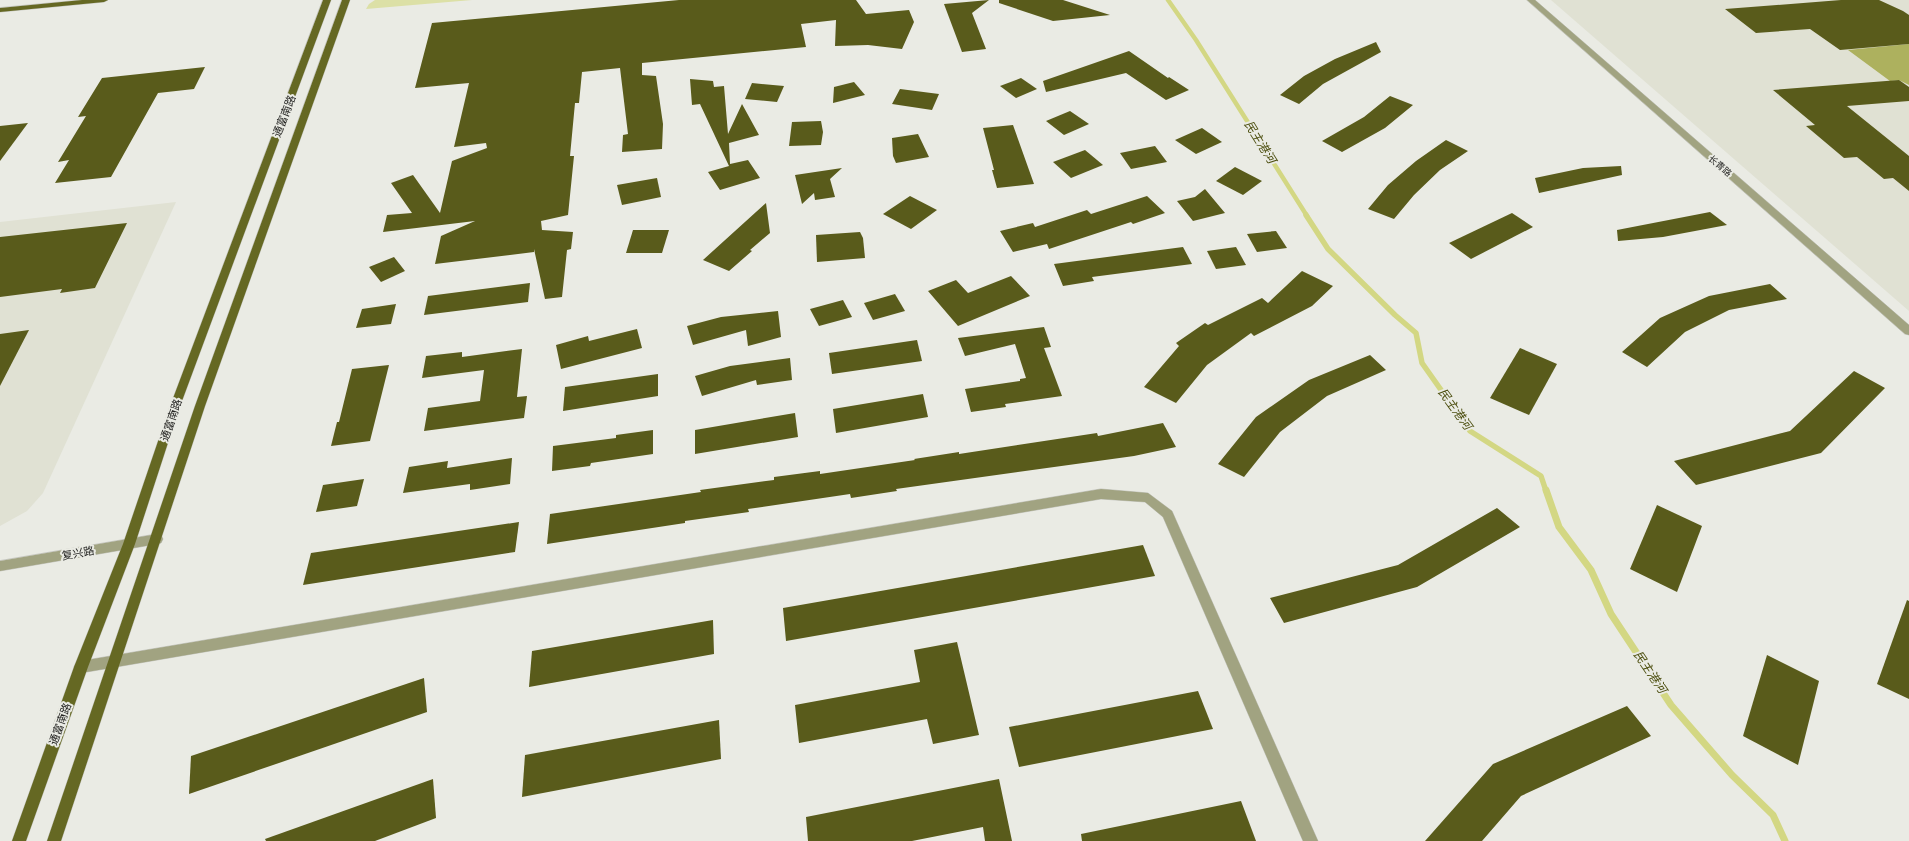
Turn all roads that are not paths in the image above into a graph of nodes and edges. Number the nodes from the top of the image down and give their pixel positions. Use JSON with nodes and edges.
{"nodes":[{"id":1,"x":104,"y":0,"type":"edge"},
{"id":2,"x":327,"y":0,"type":"edge"},
{"id":3,"x":346,"y":0,"type":"edge"},
{"id":4,"x":1531,"y":0,"type":"edge"},
{"id":5,"x":0,"y":10,"type":"edge"},
{"id":6,"x":1909,"y":331,"type":"edge"},
{"id":7,"x":157,"y":539,"type":"junction"},
{"id":8,"x":129,"y":544,"type":"junction"},
{"id":9,"x":0,"y":566,"type":"edge"},
{"id":10,"x":115,"y":660,"type":"junction"},
{"id":11,"x":81,"y":667,"type":"junction"},
{"id":12,"x":19,"y":841,"type":"edge"},
{"id":13,"x":54,"y":841,"type":"edge"},
{"id":14,"x":1311,"y":841,"type":"edge"}],
"edges":[{"from":1,"to":5,"type":"main road"},
{"from":2,"to":8,"type":"main road","name":"通富南路"},
{"from":3,"to":7,"type":"main road","name":"通富南路"},
{"from":4,"to":6,"type":"street","name":"长青路"},
{"from":7,"to":8,"type":"street","name":"复兴路"},
{"from":7,"to":10,"type":"main road","name":"通富南路"},
{"from":8,"to":9,"type":"street","name":"复兴路"},
{"from":8,"to":11,"type":"main road","name":"通富南路"},
{"from":10,"to":11,"type":"street"},
{"from":10,"to":13,"type":"main road","name":"通富南路"},
{"from":10,"to":14,"type":"street"},
{"from":11,"to":12,"type":"main road","name":"通富南路"}]}
